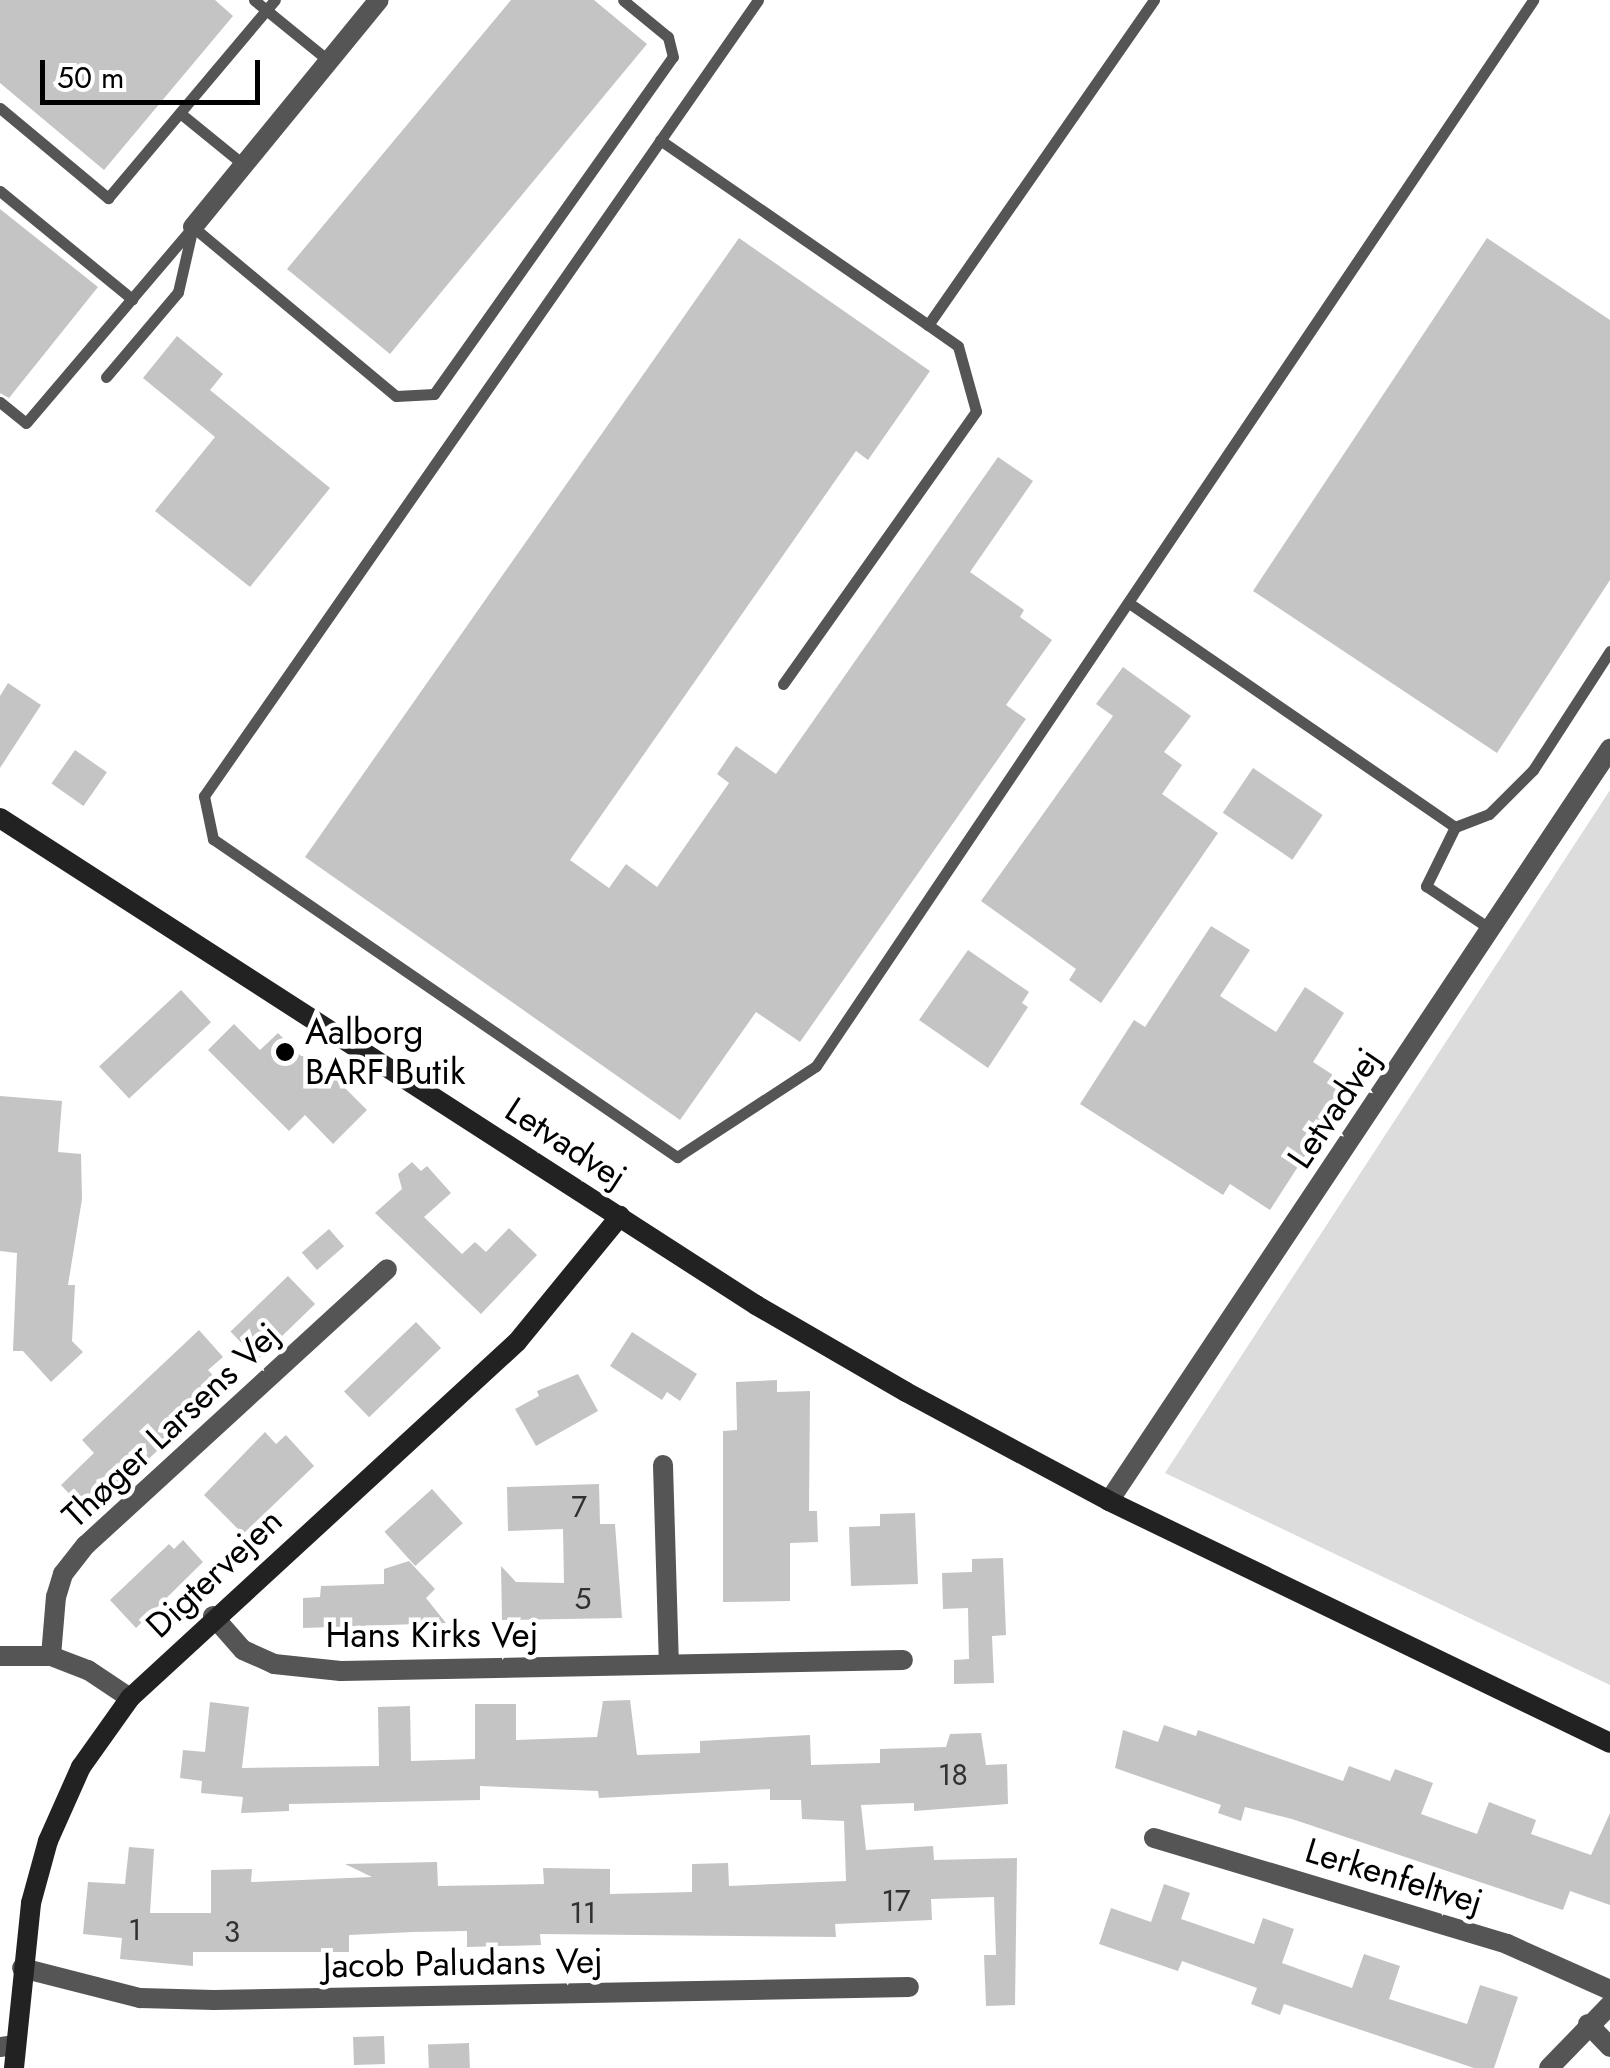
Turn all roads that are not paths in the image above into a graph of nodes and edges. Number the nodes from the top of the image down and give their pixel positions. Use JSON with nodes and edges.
{"nodes":[{"id":1,"x":254,"y":0,"type":"edge"},
{"id":2,"x":379,"y":0,"type":"edge"},
{"id":3,"x":623,"y":0,"type":"edge"},
{"id":4,"x":758,"y":0,"type":"edge"},
{"id":5,"x":1154,"y":0,"type":"edge"},
{"id":6,"x":1533,"y":0,"type":"edge"},
{"id":7,"x":271,"y":5,"type":"edge"},
{"id":8,"x":329,"y":61,"type":"junction"},
{"id":9,"x":0,"y":108,"type":"edge"},
{"id":10,"x":180,"y":113,"type":"junction"},
{"id":11,"x":660,"y":140,"type":"junction"},
{"id":12,"x":244,"y":165,"type":"junction"},
{"id":13,"x":0,"y":191,"type":"edge"},
{"id":14,"x":193,"y":227,"type":"junction"},
{"id":15,"x":132,"y":300,"type":"junction"},
{"id":16,"x":928,"y":324,"type":"junction"},
{"id":17,"x":106,"y":377,"type":"dead end"},
{"id":18,"x":0,"y":402,"type":"edge"},
{"id":19,"x":1130,"y":603,"type":"junction"},
{"id":20,"x":1610,"y":651,"type":"edge"},
{"id":21,"x":783,"y":684,"type":"dead end"},
{"id":22,"x":1610,"y":749,"type":"edge"},
{"id":23,"x":0,"y":818,"type":"edge"},
{"id":24,"x":1455,"y":827,"type":"junction"},
{"id":25,"x":1492,"y":930,"type":"junction"},
{"id":26,"x":620,"y":1216,"type":"junction"},
{"id":27,"x":387,"y":1270,"type":"dead end"},
{"id":28,"x":663,"y":1466,"type":"dead end"},
{"id":29,"x":1109,"y":1501,"type":"junction"},
{"id":30,"x":213,"y":1616,"type":"junction"},
{"id":31,"x":0,"y":1656,"type":"edge"},
{"id":32,"x":52,"y":1656,"type":"junction"},
{"id":33,"x":903,"y":1660,"type":"dead end"},
{"id":34,"x":670,"y":1664,"type":"junction"},
{"id":35,"x":130,"y":1698,"type":"junction"},
{"id":36,"x":1610,"y":1743,"type":"edge"},
{"id":37,"x":1154,"y":1838,"type":"dead end"},
{"id":38,"x":22,"y":1968,"type":"junction"},
{"id":39,"x":909,"y":1987,"type":"dead end"},
{"id":40,"x":1610,"y":1990,"type":"edge"},
{"id":41,"x":1610,"y":2006,"type":"edge"},
{"id":42,"x":1588,"y":2024,"type":"junction"},
{"id":43,"x":8,"y":2046,"type":"edge"},
{"id":44,"x":1610,"y":2046,"type":"edge"},
{"id":45,"x":14,"y":2068,"type":"edge"},
{"id":46,"x":1549,"y":2068,"type":"edge"}],
"edges":[{"from":1,"to":7,"type":"lane"},
{"from":2,"to":8,"type":"street"},
{"from":3,"to":14,"type":"lane"},
{"from":4,"to":11,"type":"lane"},
{"from":5,"to":16,"type":"lane"},
{"from":6,"to":19,"type":"lane"},
{"from":7,"to":8,"type":"lane"},
{"from":7,"to":10,"type":"lane"},
{"from":8,"to":12,"type":"street"},
{"from":9,"to":10,"type":"lane"},
{"from":10,"to":12,"type":"lane"},
{"from":11,"to":16,"type":"lane"},
{"from":11,"to":19,"type":"lane"},
{"from":12,"to":14,"type":"street"},
{"from":13,"to":15,"type":"lane"},
{"from":14,"to":15,"type":"lane"},
{"from":14,"to":17,"type":"lane"},
{"from":15,"to":18,"type":"lane"},
{"from":16,"to":21,"type":"lane"},
{"from":19,"to":24,"type":"lane"},
{"from":20,"to":24,"type":"lane"},
{"from":22,"to":25,"type":"street","name":"Letvadvej"},
{"from":23,"to":26,"type":"street","name":"Letvadvej"},
{"from":24,"to":25,"type":"lane"},
{"from":25,"to":29,"type":"street","name":"Letvadvej"},
{"from":26,"to":29,"type":"street","name":"Letvadvej"},
{"from":26,"to":30,"type":"street","name":"Digtervejen"},
{"from":27,"to":32,"type":"street","name":"Thøger Larsens Vej"},
{"from":28,"to":34,"type":"street"},
{"from":29,"to":36,"type":"street","name":"Letvadvej"},
{"from":30,"to":34,"type":"street","name":"Hans Kirks Vej"},
{"from":30,"to":35,"type":"street","name":"Digtervejen"},
{"from":31,"to":32,"type":"street"},
{"from":32,"to":35,"type":"street"},
{"from":33,"to":34,"type":"street","name":"Hans Kirks Vej"},
{"from":35,"to":38,"type":"street","name":"Digtervejen"},
{"from":37,"to":40,"type":"street","name":"Lerkenfeltvej"},
{"from":38,"to":39,"type":"street","name":"Jacob Paludans Vej"},
{"from":38,"to":43,"type":"street","name":"Digtervejen"},
{"from":41,"to":42,"type":"street"},
{"from":42,"to":44,"type":"street"},
{"from":42,"to":46,"type":"street"},
{"from":43,"to":45,"type":"street","name":"Digtervejen"}]}
